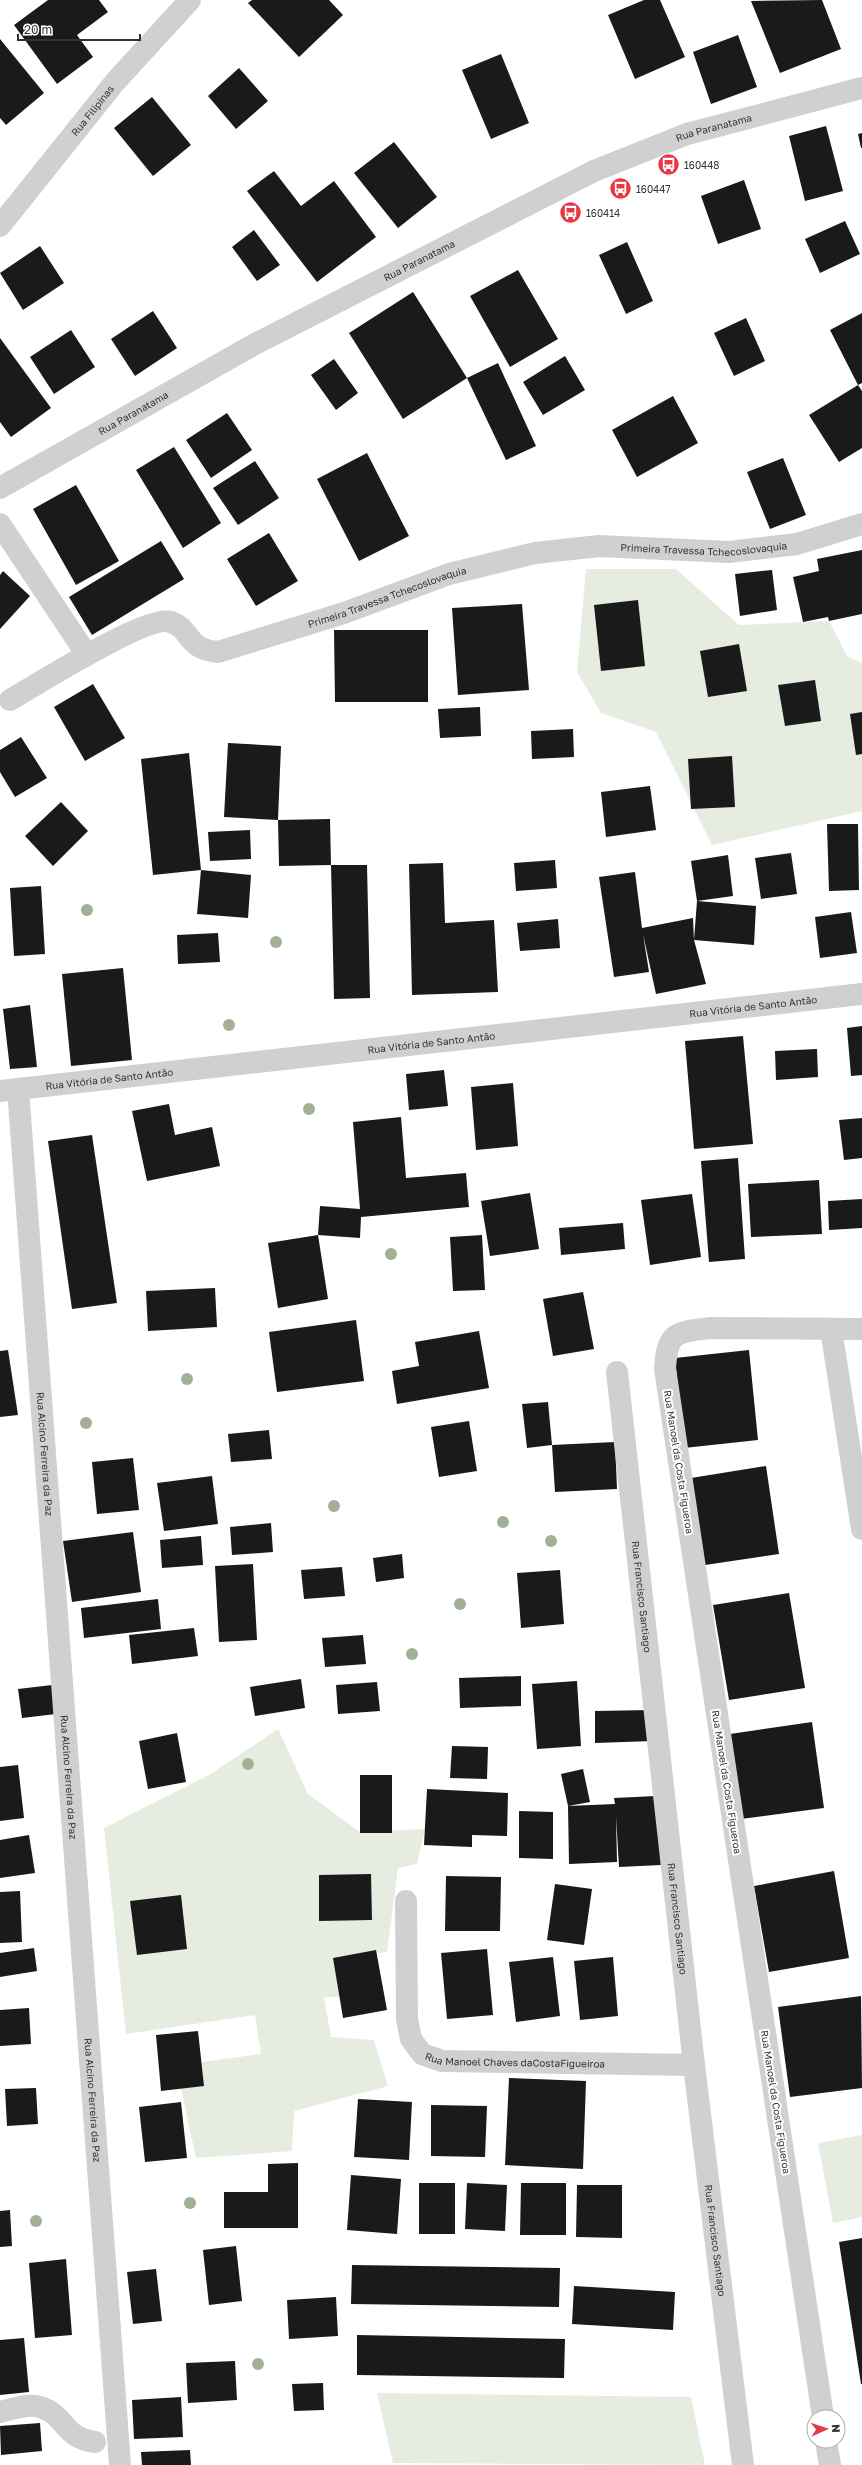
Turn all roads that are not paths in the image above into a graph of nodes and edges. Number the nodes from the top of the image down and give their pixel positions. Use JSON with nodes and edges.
{"nodes":[{"id":1,"x":190,"y":0,"type":"edge"},
{"id":2,"x":862,"y":88,"type":"edge"},
{"id":3,"x":0,"y":226,"type":"edge"},
{"id":4,"x":0,"y":488,"type":"edge"},
{"id":5,"x":0,"y":524,"type":"edge"},
{"id":6,"x":862,"y":524,"type":"edge"},
{"id":7,"x":87,"y":655,"type":"junction"},
{"id":8,"x":10,"y":700,"type":"dead end"},
{"id":9,"x":862,"y":994,"type":"edge"},
{"id":10,"x":9,"y":1090,"type":"edge"},
{"id":11,"x":831,"y":1328,"type":"junction"},
{"id":12,"x":862,"y":1329,"type":"edge"},
{"id":13,"x":617,"y":1372,"type":"dead end"},
{"id":14,"x":862,"y":1529,"type":"edge"},
{"id":15,"x":406,"y":1901,"type":"dead end"},
{"id":16,"x":694,"y":2065,"type":"junction"},
{"id":17,"x":822,"y":2409,"type":"edge"},
{"id":18,"x":0,"y":2412,"type":"edge"},
{"id":19,"x":95,"y":2442,"type":"dead end"},
{"id":20,"x":827,"y":2449,"type":"edge"},
{"id":21,"x":120,"y":2465,"type":"edge"},
{"id":22,"x":743,"y":2465,"type":"edge"},
{"id":23,"x":830,"y":2465,"type":"edge"}],
"edges":[{"from":1,"to":3,"type":"street","name":"Rua Filipinas"},
{"from":2,"to":4,"type":"street","name":"Rua Paranatama"},
{"from":5,"to":7,"type":"street"},
{"from":6,"to":7,"type":"street","name":"Primeira Travessa Tchecoslovaquia"},
{"from":7,"to":8,"type":"street","name":"Primeira Travessa Tchecoslovaquia"},
{"from":9,"to":10,"type":"street","name":"Rua Vitória de Santo Antão"},
{"from":10,"to":21,"type":"street","name":"Rua Alcino Ferreira da Paz"},
{"from":11,"to":12,"type":"street","name":"Rua Manoel da Costa Figueroa"},
{"from":11,"to":14,"type":"street"},
{"from":11,"to":17,"type":"street","name":"Rua Manoel da Costa Figueroa"},
{"from":13,"to":16,"type":"street","name":"Rua Francisco Santiago"},
{"from":15,"to":16,"type":"street","name":"Rua Manoel Chaves daCostaFigueiroa"},
{"from":16,"to":22,"type":"street","name":"Rua Francisco Santiago"},
{"from":18,"to":19,"type":"street"},
{"from":20,"to":23,"type":"street"}]}
